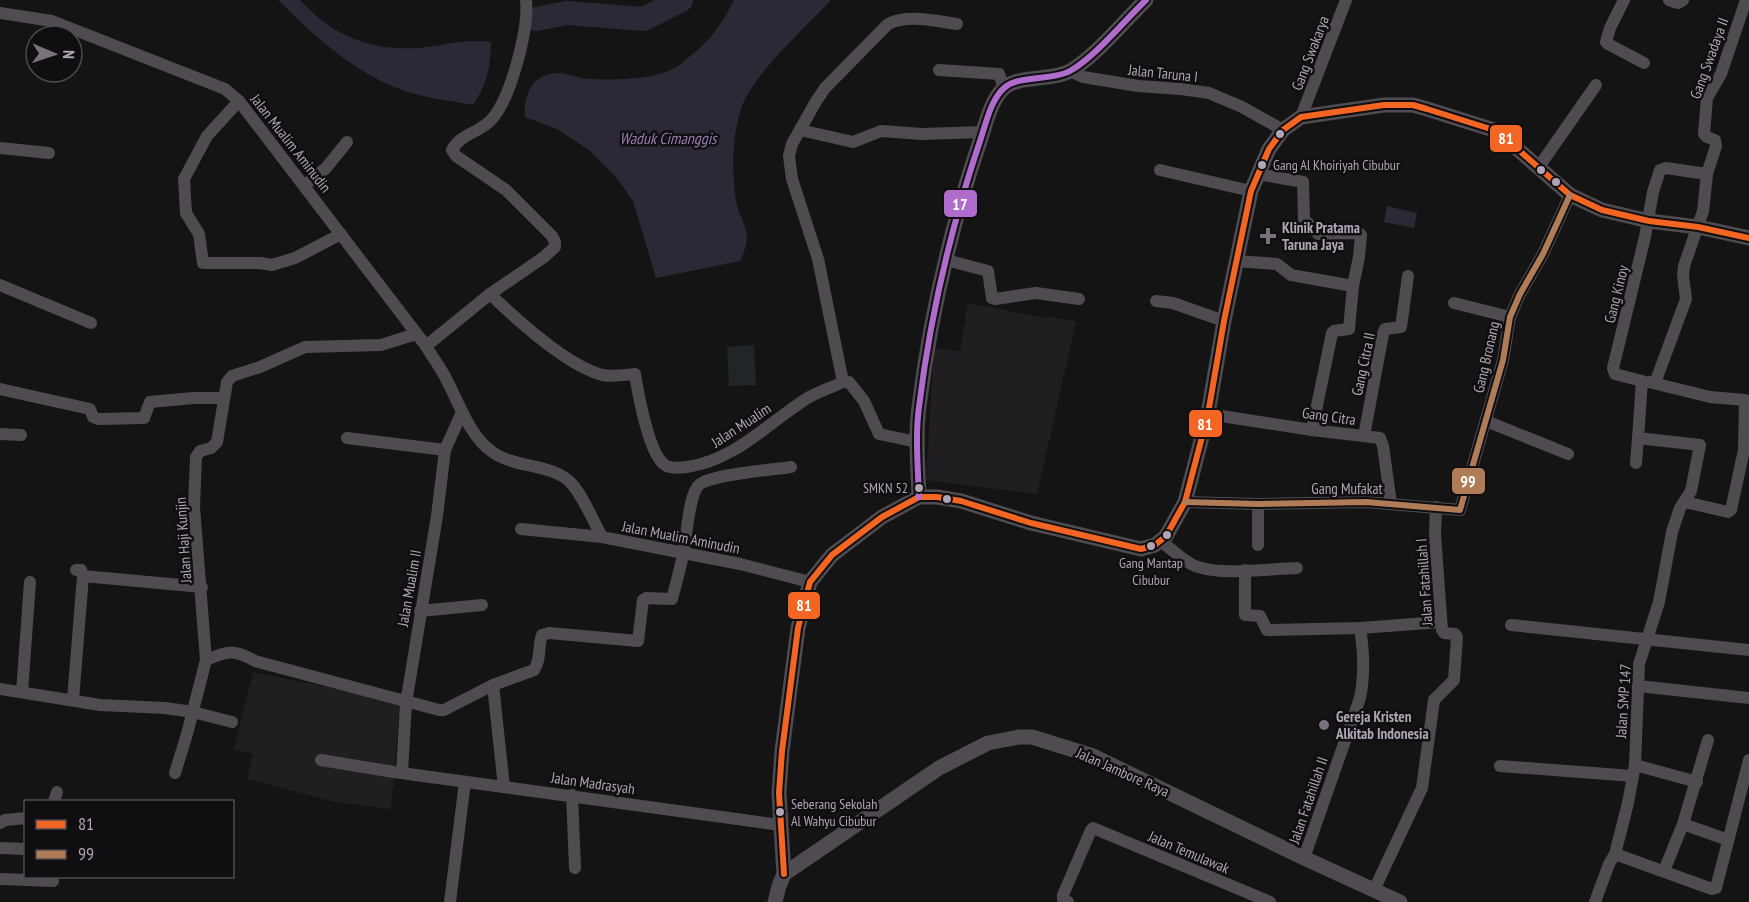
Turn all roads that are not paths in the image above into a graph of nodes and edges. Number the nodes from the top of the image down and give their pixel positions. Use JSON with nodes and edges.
{"nodes":[{"id":1,"x":2,"y":0,"type":"edge"},
{"id":2,"x":1146,"y":0,"type":"edge"},
{"id":3,"x":1346,"y":0,"type":"edge"},
{"id":4,"x":1624,"y":0,"type":"edge"},
{"id":5,"x":1669,"y":0,"type":"edge"},
{"id":6,"x":1683,"y":0,"type":"edge"},
{"id":7,"x":1746,"y":0,"type":"edge"},
{"id":8,"x":526,"y":2,"type":"edge"},
{"id":9,"x":3,"y":13,"type":"edge"},
{"id":10,"x":957,"y":24,"type":"dead end"},
{"id":11,"x":1644,"y":63,"type":"dead end"},
{"id":12,"x":939,"y":70,"type":"dead end"},
{"id":13,"x":1070,"y":71,"type":"junction"},
{"id":14,"x":1596,"y":85,"type":"dead end"},
{"id":15,"x":1004,"y":88,"type":"junction"},
{"id":16,"x":239,"y":101,"type":"junction"},
{"id":17,"x":1301,"y":117,"type":"junction"},
{"id":18,"x":800,"y":130,"type":"junction"},
{"id":19,"x":1283,"y":130,"type":"junction"},
{"id":20,"x":983,"y":132,"type":"junction"},
{"id":21,"x":347,"y":142,"type":"dead end"},
{"id":22,"x":0,"y":148,"type":"edge"},
{"id":23,"x":49,"y":153,"type":"dead end"},
{"id":24,"x":1538,"y":168,"type":"junction"},
{"id":25,"x":1160,"y":170,"type":"dead end"},
{"id":26,"x":1258,"y":174,"type":"junction"},
{"id":27,"x":1707,"y":174,"type":"junction"},
{"id":28,"x":305,"y":185,"type":"junction"},
{"id":29,"x":1251,"y":191,"type":"junction"},
{"id":30,"x":1570,"y":195,"type":"junction"},
{"id":31,"x":1649,"y":221,"type":"junction"},
{"id":32,"x":1698,"y":227,"type":"junction"},
{"id":33,"x":341,"y":234,"type":"junction"},
{"id":34,"x":1749,"y":238,"type":"edge"},
{"id":35,"x":946,"y":260,"type":"junction"},
{"id":36,"x":1236,"y":261,"type":"junction"},
{"id":37,"x":1408,"y":276,"type":"dead end"},
{"id":38,"x":0,"y":285,"type":"edge"},
{"id":39,"x":1353,"y":286,"type":"junction"},
{"id":40,"x":490,"y":294,"type":"junction"},
{"id":41,"x":1079,"y":298,"type":"dead end"},
{"id":42,"x":1156,"y":301,"type":"dead end"},
{"id":43,"x":1454,"y":303,"type":"dead end"},
{"id":44,"x":1510,"y":317,"type":"junction"},
{"id":45,"x":1224,"y":321,"type":"junction"},
{"id":46,"x":91,"y":323,"type":"dead end"},
{"id":47,"x":416,"y":334,"type":"junction"},
{"id":48,"x":426,"y":346,"type":"junction"},
{"id":49,"x":1642,"y":381,"type":"junction"},
{"id":50,"x":843,"y":382,"type":"junction"},
{"id":51,"x":1655,"y":383,"type":"junction"},
{"id":52,"x":0,"y":388,"type":"edge"},
{"id":53,"x":224,"y":398,"type":"junction"},
{"id":54,"x":462,"y":412,"type":"junction"},
{"id":55,"x":1208,"y":414,"type":"junction"},
{"id":56,"x":1486,"y":421,"type":"junction"},
{"id":57,"x":1312,"y":430,"type":"junction"},
{"id":58,"x":0,"y":434,"type":"edge"},
{"id":59,"x":21,"y":435,"type":"dead end"},
{"id":60,"x":1364,"y":436,"type":"junction"},
{"id":61,"x":347,"y":438,"type":"dead end"},
{"id":62,"x":1638,"y":438,"type":"junction"},
{"id":63,"x":917,"y":442,"type":"junction"},
{"id":64,"x":445,"y":450,"type":"junction"},
{"id":65,"x":1746,"y":450,"type":"edge"},
{"id":66,"x":1568,"y":454,"type":"dead end"},
{"id":67,"x":1636,"y":463,"type":"dead end"},
{"id":68,"x":791,"y":467,"type":"dead end"},
{"id":69,"x":919,"y":497,"type":"junction"},
{"id":70,"x":1185,"y":502,"type":"junction"},
{"id":71,"x":1685,"y":502,"type":"junction"},
{"id":72,"x":1391,"y":503,"type":"junction"},
{"id":73,"x":1258,"y":504,"type":"junction"},
{"id":74,"x":1436,"y":507,"type":"junction"},
{"id":75,"x":521,"y":529,"type":"dead end"},
{"id":76,"x":602,"y":537,"type":"junction"},
{"id":77,"x":1161,"y":541,"type":"junction"},
{"id":78,"x":1258,"y":545,"type":"dead end"},
{"id":79,"x":684,"y":552,"type":"junction"},
{"id":80,"x":1297,"y":568,"type":"dead end"},
{"id":81,"x":1245,"y":570,"type":"junction"},
{"id":82,"x":30,"y":582,"type":"dead end"},
{"id":83,"x":810,"y":582,"type":"junction"},
{"id":84,"x":202,"y":587,"type":"junction"},
{"id":85,"x":482,"y":605,"type":"dead end"},
{"id":86,"x":420,"y":611,"type":"junction"},
{"id":87,"x":1442,"y":622,"type":"junction"},
{"id":88,"x":1511,"y":625,"type":"dead end"},
{"id":89,"x":1360,"y":628,"type":"junction"},
{"id":90,"x":1649,"y":639,"type":"junction"},
{"id":91,"x":1749,"y":650,"type":"edge"},
{"id":92,"x":206,"y":660,"type":"junction"},
{"id":93,"x":493,"y":686,"type":"junction"},
{"id":94,"x":1638,"y":686,"type":"junction"},
{"id":95,"x":0,"y":689,"type":"edge"},
{"id":96,"x":22,"y":692,"type":"junction"},
{"id":97,"x":1749,"y":698,"type":"edge"},
{"id":98,"x":73,"y":700,"type":"junction"},
{"id":99,"x":405,"y":703,"type":"junction"},
{"id":100,"x":193,"y":712,"type":"junction"},
{"id":101,"x":232,"y":722,"type":"dead end"},
{"id":102,"x":1708,"y":740,"type":"dead end"},
{"id":103,"x":321,"y":760,"type":"dead end"},
{"id":104,"x":1749,"y":760,"type":"edge"},
{"id":105,"x":1500,"y":766,"type":"dead end"},
{"id":106,"x":1634,"y":770,"type":"junction"},
{"id":107,"x":402,"y":772,"type":"junction"},
{"id":108,"x":175,"y":773,"type":"dead end"},
{"id":109,"x":465,"y":782,"type":"junction"},
{"id":110,"x":1697,"y":782,"type":"junction"},
{"id":111,"x":504,"y":787,"type":"junction"},
{"id":112,"x":572,"y":795,"type":"junction"},
{"id":113,"x":24,"y":818,"type":"edge"},
{"id":114,"x":0,"y":823,"type":"edge"},
{"id":115,"x":1683,"y":824,"type":"junction"},
{"id":116,"x":780,"y":825,"type":"junction"},
{"id":117,"x":1728,"y":840,"type":"junction"},
{"id":118,"x":0,"y":848,"type":"edge"},
{"id":119,"x":24,"y":849,"type":"edge"},
{"id":120,"x":1615,"y":854,"type":"junction"},
{"id":121,"x":1304,"y":858,"type":"junction"},
{"id":122,"x":575,"y":868,"type":"dead end"},
{"id":123,"x":1664,"y":871,"type":"junction"},
{"id":124,"x":784,"y":874,"type":"junction"},
{"id":125,"x":0,"y":879,"type":"edge"},
{"id":126,"x":35,"y":879,"type":"edge"},
{"id":127,"x":53,"y":881,"type":"dead end"},
{"id":128,"x":1374,"y":890,"type":"junction"},
{"id":129,"x":450,"y":902,"type":"edge"},
{"id":130,"x":775,"y":902,"type":"edge"},
{"id":131,"x":1068,"y":902,"type":"edge"},
{"id":132,"x":1270,"y":902,"type":"edge"},
{"id":133,"x":1400,"y":902,"type":"edge"},
{"id":134,"x":1595,"y":902,"type":"edge"}],
"edges":[{"from":1,"to":9,"type":"street","name":"Jalan Mualim Aminudin"},
{"from":2,"to":13,"type":"street"},
{"from":3,"to":17,"type":"street","name":"Gang Swakarya"},
{"from":4,"to":11,"type":"street"},
{"from":5,"to":6,"type":"street"},
{"from":7,"to":27,"type":"street","name":"Gang Swadaya II"},
{"from":8,"to":40,"type":"street"},
{"from":9,"to":16,"type":"street","name":"Jalan Mualim Aminudin"},
{"from":10,"to":18,"type":"street"},
{"from":12,"to":15,"type":"street"},
{"from":13,"to":15,"type":"street"},
{"from":13,"to":19,"type":"street","name":"Jalan Taruna I"},
{"from":14,"to":24,"type":"street"},
{"from":15,"to":20,"type":"street"},
{"from":16,"to":28,"type":"street","name":"Jalan Mualim Aminudin"},
{"from":16,"to":33,"type":"street"},
{"from":17,"to":19,"type":"street"},
{"from":17,"to":24,"type":"street"},
{"from":18,"to":20,"type":"street"},
{"from":18,"to":50,"type":"street"},
{"from":19,"to":26,"type":"street"},
{"from":20,"to":35,"type":"street"},
{"from":21,"to":28,"type":"street"},
{"from":22,"to":23,"type":"street"},
{"from":24,"to":30,"type":"street"},
{"from":25,"to":29,"type":"street"},
{"from":26,"to":29,"type":"street"},
{"from":26,"to":39,"type":"street"},
{"from":27,"to":31,"type":"street","name":"Gang Kinoy"},
{"from":27,"to":32,"type":"street","name":"Gang Swadaya II"},
{"from":28,"to":33,"type":"street","name":"Jalan Mualim Aminudin"},
{"from":29,"to":36,"type":"street"},
{"from":30,"to":31,"type":"street"},
{"from":30,"to":44,"type":"street","name":"Gang Bronang"},
{"from":31,"to":32,"type":"street"},
{"from":31,"to":49,"type":"street","name":"Gang Kinoy"},
{"from":32,"to":34,"type":"street"},
{"from":32,"to":51,"type":"street","name":"Gang Swadaya II"},
{"from":33,"to":47,"type":"street","name":"Jalan Mualim Aminudin"},
{"from":35,"to":41,"type":"street"},
{"from":35,"to":63,"type":"street"},
{"from":36,"to":39,"type":"street"},
{"from":36,"to":45,"type":"street"},
{"from":37,"to":60,"type":"street","name":"Gang Citra II"},
{"from":38,"to":46,"type":"street"},
{"from":39,"to":57,"type":"street"},
{"from":40,"to":48,"type":"street"},
{"from":40,"to":50,"type":"street","name":"Jalan Mualim"},
{"from":42,"to":45,"type":"street"},
{"from":43,"to":44,"type":"street"},
{"from":44,"to":56,"type":"street","name":"Gang Bronang"},
{"from":45,"to":55,"type":"street"},
{"from":47,"to":48,"type":"street","name":"Jalan Mualim Aminudin"},
{"from":47,"to":53,"type":"street","name":"Jalan Haji Kunjin"},
{"from":48,"to":54,"type":"street","name":"Jalan Mualim Aminudin"},
{"from":49,"to":51,"type":"street"},
{"from":49,"to":62,"type":"street"},
{"from":50,"to":63,"type":"street"},
{"from":51,"to":65,"type":"street"},
{"from":52,"to":53,"type":"street"},
{"from":53,"to":84,"type":"street","name":"Jalan Haji Kunjin"},
{"from":54,"to":64,"type":"street","name":"Jalan Mualim II"},
{"from":54,"to":76,"type":"street","name":"Jalan Mualim Aminudin"},
{"from":55,"to":57,"type":"street","name":"Gang Citra"},
{"from":55,"to":70,"type":"street"},
{"from":56,"to":66,"type":"street"},
{"from":56,"to":74,"type":"street","name":"Gang Bronang"},
{"from":57,"to":60,"type":"street","name":"Gang Citra"},
{"from":58,"to":59,"type":"street"},
{"from":60,"to":72,"type":"street","name":"Gang Citra"},
{"from":61,"to":64,"type":"street"},
{"from":62,"to":67,"type":"street"},
{"from":62,"to":71,"type":"street","name":"Jalan SMP 147"},
{"from":63,"to":69,"type":"street"},
{"from":64,"to":86,"type":"street","name":"Jalan Mualim II"},
{"from":65,"to":71,"type":"street"},
{"from":68,"to":79,"type":"street"},
{"from":69,"to":77,"type":"street"},
{"from":69,"to":83,"type":"street"},
{"from":70,"to":73,"type":"street","name":"Gang Mufakat"},
{"from":70,"to":77,"type":"street"},
{"from":71,"to":90,"type":"street","name":"Jalan SMP 147"},
{"from":72,"to":73,"type":"street","name":"Gang Mufakat"},
{"from":72,"to":74,"type":"street","name":"Gang Mufakat"},
{"from":73,"to":78,"type":"street"},
{"from":74,"to":87,"type":"street","name":"Jalan Fatahillah I"},
{"from":75,"to":76,"type":"street"},
{"from":76,"to":79,"type":"street","name":"Jalan Mualim Aminudin"},
{"from":77,"to":81,"type":"street"},
{"from":79,"to":83,"type":"street","name":"Jalan Mualim Aminudin"},
{"from":79,"to":93,"type":"street"},
{"from":80,"to":81,"type":"street"},
{"from":81,"to":89,"type":"street"},
{"from":82,"to":96,"type":"street"},
{"from":83,"to":116,"type":"street"},
{"from":84,"to":92,"type":"street","name":"Jalan Haji Kunjin"},
{"from":84,"to":98,"type":"street"},
{"from":85,"to":86,"type":"street"},
{"from":86,"to":99,"type":"street","name":"Jalan Mualim II"},
{"from":87,"to":89,"type":"street"},
{"from":87,"to":128,"type":"street","name":"Jalan Fatahillah I"},
{"from":88,"to":90,"type":"street"},
{"from":89,"to":121,"type":"street","name":"Jalan Fatahillah II"},
{"from":90,"to":91,"type":"street"},
{"from":90,"to":94,"type":"street","name":"Jalan SMP 147"},
{"from":92,"to":99,"type":"street"},
{"from":92,"to":100,"type":"street","name":"Jalan Haji Kunjin"},
{"from":93,"to":99,"type":"street"},
{"from":93,"to":111,"type":"street"},
{"from":94,"to":97,"type":"street"},
{"from":94,"to":106,"type":"street","name":"Jalan SMP 147"},
{"from":95,"to":96,"type":"street"},
{"from":96,"to":98,"type":"street"},
{"from":98,"to":100,"type":"street"},
{"from":99,"to":107,"type":"street","name":"Jalan Mualim II"},
{"from":100,"to":101,"type":"street"},
{"from":100,"to":108,"type":"street","name":"Jalan Haji Kunjin"},
{"from":102,"to":110,"type":"street"},
{"from":103,"to":107,"type":"street","name":"Jalan Madrasyah"},
{"from":104,"to":117,"type":"street"},
{"from":105,"to":106,"type":"street"},
{"from":106,"to":110,"type":"street"},
{"from":106,"to":120,"type":"street","name":"Jalan SMP 147"},
{"from":107,"to":109,"type":"street","name":"Jalan Madrasyah"},
{"from":109,"to":111,"type":"street","name":"Jalan Madrasyah"},
{"from":109,"to":129,"type":"street"},
{"from":110,"to":115,"type":"street"},
{"from":111,"to":112,"type":"street","name":"Jalan Madrasyah"},
{"from":112,"to":116,"type":"street","name":"Jalan Madrasyah"},
{"from":112,"to":122,"type":"street"},
{"from":113,"to":114,"type":"street"},
{"from":115,"to":117,"type":"street"},
{"from":115,"to":123,"type":"street"},
{"from":116,"to":124,"type":"street"},
{"from":117,"to":123,"type":"street"},
{"from":118,"to":119,"type":"street"},
{"from":120,"to":123,"type":"street"},
{"from":120,"to":134,"type":"street","name":"Jalan SMP 147"},
{"from":121,"to":124,"type":"street","name":"Jalan Jambore Raya"},
{"from":121,"to":128,"type":"street","name":"Jalan Jambore Raya"},
{"from":124,"to":130,"type":"street"},
{"from":125,"to":126,"type":"street"},
{"from":126,"to":127,"type":"street"},
{"from":128,"to":133,"type":"street","name":"Jalan Jambore Raya"},
{"from":131,"to":132,"type":"street","name":"Jalan Temulawak"}]}
